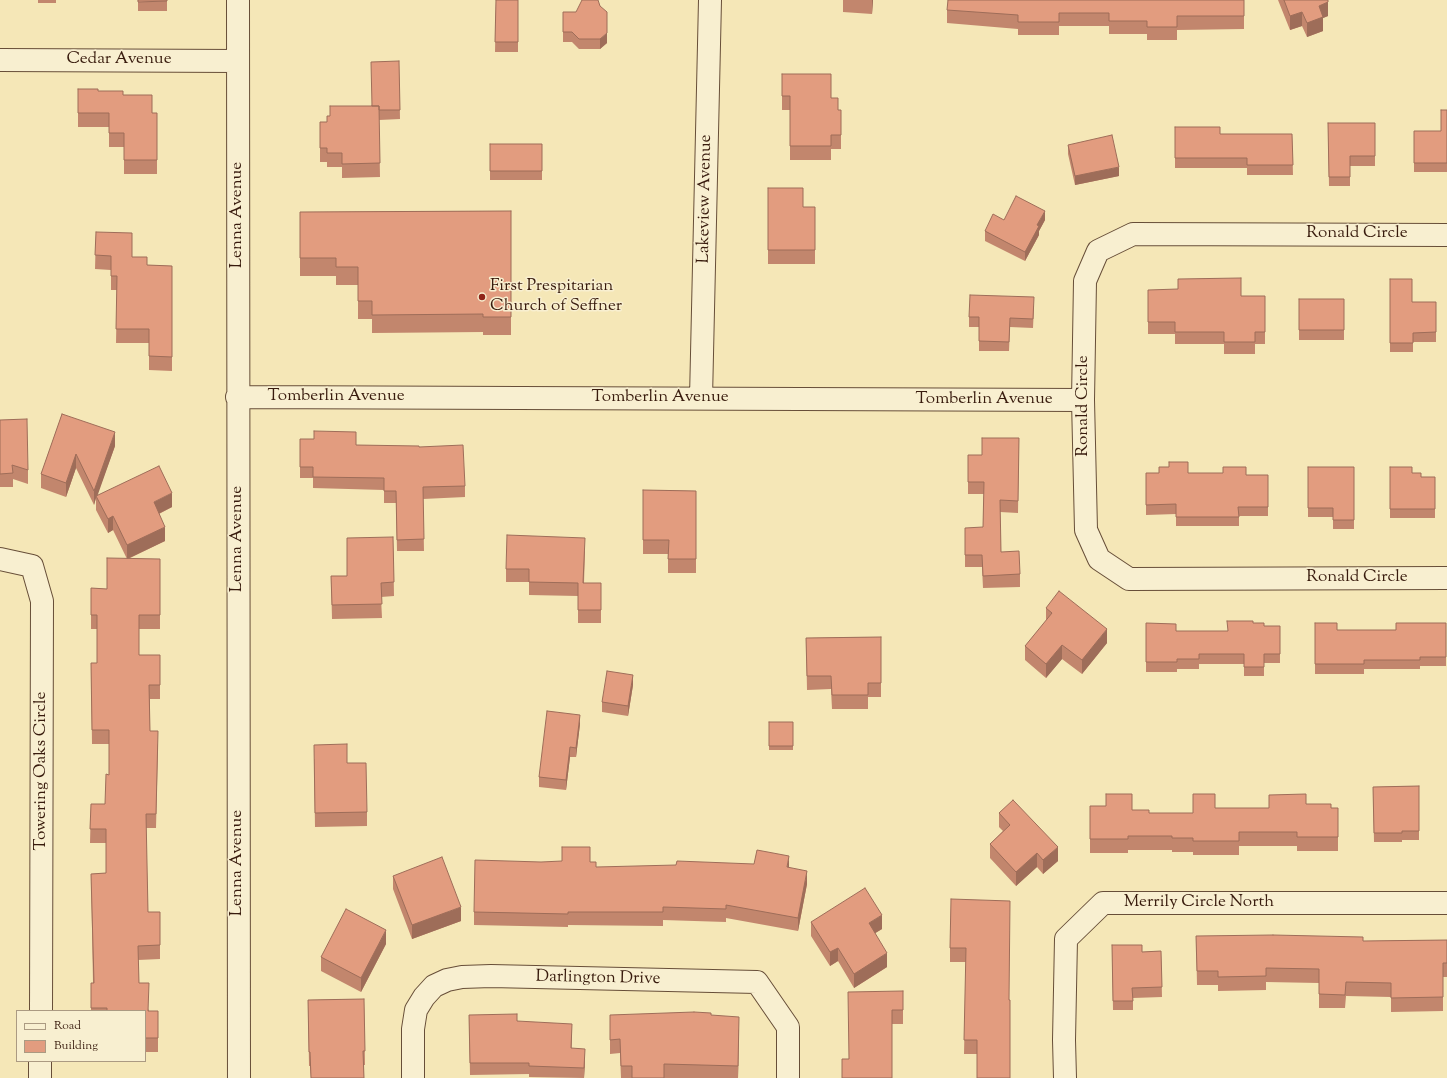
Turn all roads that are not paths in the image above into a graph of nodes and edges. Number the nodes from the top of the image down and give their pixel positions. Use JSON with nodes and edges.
{"nodes":[{"id":1,"x":238,"y":0,"type":"edge"},
{"id":2,"x":710,"y":0,"type":"edge"},
{"id":3,"x":0,"y":60,"type":"edge"},
{"id":4,"x":238,"y":61,"type":"junction"},
{"id":5,"x":1447,"y":234,"type":"edge"},
{"id":6,"x":238,"y":397,"type":"junction"},
{"id":7,"x":702,"y":398,"type":"junction"},
{"id":8,"x":1083,"y":400,"type":"junction"},
{"id":9,"x":0,"y":559,"type":"edge"},
{"id":10,"x":1447,"y":578,"type":"edge"},
{"id":11,"x":1447,"y":903,"type":"edge"},
{"id":12,"x":40,"y":1010,"type":"edge"},
{"id":13,"x":40,"y":1062,"type":"edge"},
{"id":14,"x":40,"y":1078,"type":"edge"},
{"id":15,"x":239,"y":1078,"type":"edge"},
{"id":16,"x":413,"y":1078,"type":"edge"},
{"id":17,"x":788,"y":1078,"type":"edge"},
{"id":18,"x":1065,"y":1078,"type":"edge"}],
"edges":[{"from":1,"to":4,"type":"street","name":"Lenna Avenue"},
{"from":2,"to":7,"type":"street","name":"Lakeview Avenue"},
{"from":3,"to":4,"type":"street","name":"Cedar Avenue"},
{"from":4,"to":6,"type":"street","name":"Lenna Avenue"},
{"from":5,"to":8,"type":"street","name":"Ronald Circle"},
{"from":6,"to":7,"type":"street","name":"Tomberlin Avenue"},
{"from":6,"to":15,"type":"street","name":"Lenna Avenue"},
{"from":7,"to":8,"type":"street","name":"Tomberlin Avenue"},
{"from":8,"to":10,"type":"street","name":"Ronald Circle"},
{"from":9,"to":12,"type":"street","name":"Towering Oaks Circle"},
{"from":11,"to":18,"type":"street","name":"Merrily Circle North"},
{"from":13,"to":14,"type":"street"},
{"from":16,"to":17,"type":"street","name":"Darlington Drive"}]}
